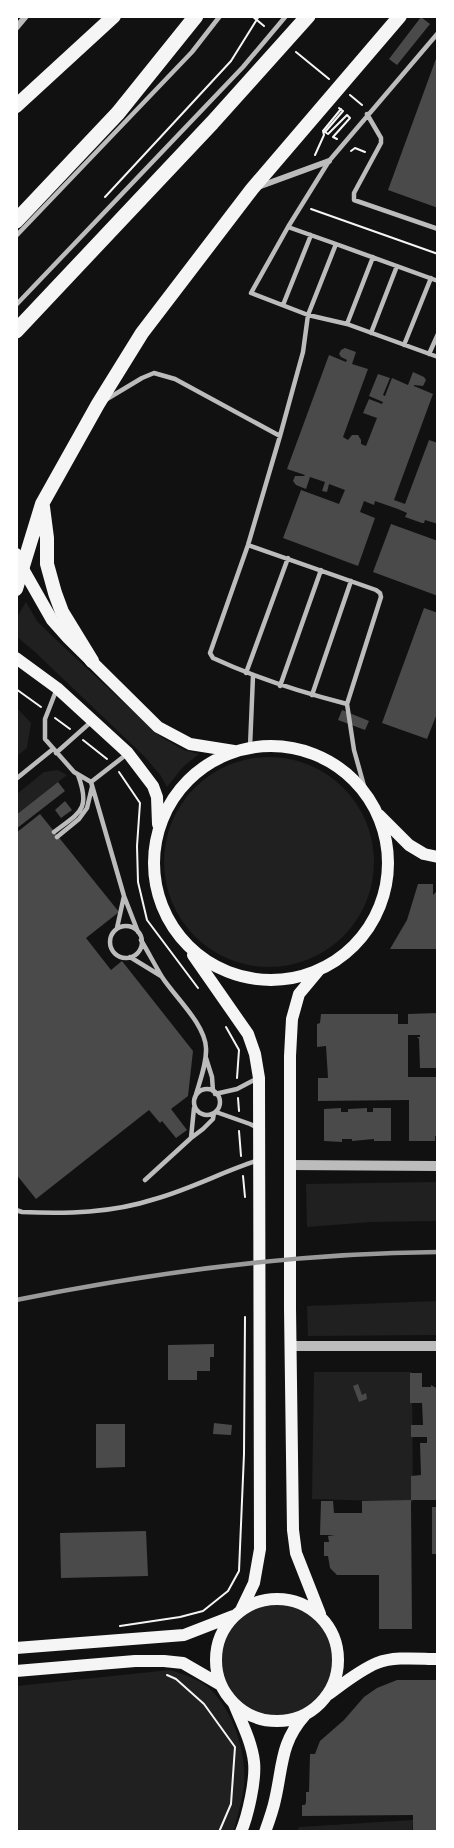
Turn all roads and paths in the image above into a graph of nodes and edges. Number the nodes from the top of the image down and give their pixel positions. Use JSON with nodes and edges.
{"nodes":[{"id":1,"x":26,"y":16,"type":"edge"},
{"id":2,"x":114,"y":16,"type":"edge"},
{"id":3,"x":196,"y":16,"type":"edge"},
{"id":4,"x":220,"y":16,"type":"edge"},
{"id":5,"x":252,"y":16,"type":"edge"},
{"id":6,"x":259,"y":16,"type":"edge"},
{"id":7,"x":286,"y":16,"type":"edge"},
{"id":8,"x":308,"y":16,"type":"edge"},
{"id":9,"x":400,"y":16,"type":"edge"},
{"id":10,"x":16,"y":27,"type":"edge"},
{"id":11,"x":269,"y":30,"type":"dead end"},
{"id":12,"x":438,"y":33,"type":"edge"},
{"id":13,"x":296,"y":51,"type":"dead end"},
{"id":14,"x":330,"y":80,"type":"dead end"},
{"id":15,"x":348,"y":94,"type":"dead end"},
{"id":16,"x":329,"y":99,"type":"junction"},
{"id":17,"x":16,"y":106,"type":"edge"},
{"id":18,"x":365,"y":108,"type":"dead end"},
{"id":19,"x":341,"y":110,"type":"junction"},
{"id":20,"x":367,"y":114,"type":"junction"},
{"id":21,"x":338,"y":140,"type":"dead end"},
{"id":22,"x":375,"y":156,"type":"junction"},
{"id":23,"x":345,"y":157,"type":"dead end"},
{"id":24,"x":329,"y":161,"type":"junction"},
{"id":25,"x":312,"y":168,"type":"junction"},
{"id":26,"x":252,"y":189,"type":"junction"},
{"id":27,"x":104,"y":197,"type":"dead end"},
{"id":28,"x":314,"y":202,"type":"dead end"},
{"id":29,"x":16,"y":221,"type":"edge"},
{"id":30,"x":288,"y":227,"type":"junction"},
{"id":31,"x":438,"y":229,"type":"edge"},
{"id":32,"x":311,"y":235,"type":"junction"},
{"id":33,"x":16,"y":236,"type":"edge"},
{"id":34,"x":336,"y":244,"type":"junction"},
{"id":35,"x":438,"y":254,"type":"edge"},
{"id":36,"x":373,"y":257,"type":"junction"},
{"id":37,"x":397,"y":266,"type":"junction"},
{"id":38,"x":431,"y":278,"type":"junction"},
{"id":39,"x":438,"y":280,"type":"edge"},
{"id":40,"x":16,"y":305,"type":"edge"},
{"id":41,"x":283,"y":306,"type":"junction"},
{"id":42,"x":308,"y":315,"type":"junction"},
{"id":43,"x":347,"y":324,"type":"junction"},
{"id":44,"x":16,"y":331,"type":"edge"},
{"id":45,"x":371,"y":333,"type":"junction"},
{"id":46,"x":438,"y":334,"type":"edge"},
{"id":47,"x":404,"y":345,"type":"junction"},
{"id":48,"x":429,"y":354,"type":"junction"},
{"id":49,"x":438,"y":357,"type":"edge"},
{"id":50,"x":98,"y":404,"type":"junction"},
{"id":51,"x":280,"y":436,"type":"junction"},
{"id":52,"x":42,"y":504,"type":"junction"},
{"id":53,"x":248,"y":545,"type":"junction"},
{"id":54,"x":16,"y":554,"type":"edge"},
{"id":55,"x":288,"y":558,"type":"junction"},
{"id":56,"x":23,"y":569,"type":"junction"},
{"id":57,"x":321,"y":570,"type":"junction"},
{"id":58,"x":351,"y":581,"type":"junction"},
{"id":59,"x":16,"y":589,"type":"edge"},
{"id":60,"x":16,"y":658,"type":"edge"},
{"id":61,"x":92,"y":661,"type":"junction"},
{"id":62,"x":246,"y":673,"type":"junction"},
{"id":63,"x":253,"y":675,"type":"junction"},
{"id":64,"x":280,"y":686,"type":"junction"},
{"id":65,"x":57,"y":688,"type":"junction"},
{"id":66,"x":16,"y":689,"type":"edge"},
{"id":67,"x":312,"y":695,"type":"junction"},
{"id":68,"x":347,"y":704,"type":"junction"},
{"id":69,"x":48,"y":712,"type":"junction"},
{"id":70,"x":92,"y":721,"type":"junction"},
{"id":71,"x":76,"y":735,"type":"junction"},
{"id":72,"x":250,"y":747,"type":"junction"},
{"id":73,"x":55,"y":751,"type":"junction"},
{"id":74,"x":236,"y":751,"type":"junction"},
{"id":75,"x":128,"y":753,"type":"junction"},
{"id":76,"x":113,"y":764,"type":"junction"},
{"id":77,"x":78,"y":775,"type":"junction"},
{"id":78,"x":16,"y":779,"type":"edge"},
{"id":79,"x":91,"y":784,"type":"junction"},
{"id":80,"x":366,"y":792,"type":"junction"},
{"id":81,"x":378,"y":814,"type":"junction"},
{"id":82,"x":158,"y":829,"type":"junction"},
{"id":83,"x":438,"y":857,"type":"edge"},
{"id":84,"x":124,"y":896,"type":"junction"},
{"id":85,"x":117,"y":928,"type":"junction"},
{"id":86,"x":138,"y":932,"type":"junction"},
{"id":87,"x":141,"y":940,"type":"junction"},
{"id":88,"x":110,"y":946,"type":"junction"},
{"id":89,"x":188,"y":947,"type":"junction"},
{"id":90,"x":104,"y":950,"type":"dead end"},
{"id":91,"x":120,"y":956,"type":"junction"},
{"id":92,"x":130,"y":957,"type":"junction"},
{"id":93,"x":113,"y":962,"type":"dead end"},
{"id":94,"x":319,"y":970,"type":"junction"},
{"id":95,"x":163,"y":978,"type":"junction"},
{"id":96,"x":198,"y":987,"type":"dead end"},
{"id":97,"x":224,"y":1023,"type":"dead end"},
{"id":98,"x":206,"y":1058,"type":"junction"},
{"id":99,"x":259,"y":1078,"type":"junction"},
{"id":100,"x":237,"y":1089,"type":"junction"},
{"id":101,"x":214,"y":1092,"type":"junction"},
{"id":102,"x":195,"y":1098,"type":"junction"},
{"id":103,"x":194,"y":1105,"type":"junction"},
{"id":104,"x":215,"y":1112,"type":"junction"},
{"id":105,"x":259,"y":1129,"type":"junction"},
{"id":106,"x":191,"y":1138,"type":"junction"},
{"id":107,"x":259,"y":1160,"type":"junction"},
{"id":108,"x":290,"y":1165,"type":"junction"},
{"id":109,"x":438,"y":1166,"type":"edge"},
{"id":110,"x":145,"y":1180,"type":"dead end"},
{"id":111,"x":16,"y":1210,"type":"edge"},
{"id":112,"x":245,"y":1314,"type":"dead end"},
{"id":113,"x":291,"y":1346,"type":"junction"},
{"id":114,"x":438,"y":1346,"type":"edge"},
{"id":115,"x":238,"y":1613,"type":"junction"},
{"id":116,"x":320,"y":1614,"type":"junction"},
{"id":117,"x":119,"y":1626,"type":"dead end"},
{"id":118,"x":16,"y":1648,"type":"edge"},
{"id":119,"x":438,"y":1659,"type":"edge"},
{"id":120,"x":16,"y":1671,"type":"edge"},
{"id":121,"x":159,"y":1672,"type":"dead end"},
{"id":122,"x":221,"y":1685,"type":"junction"},
{"id":123,"x":328,"y":1694,"type":"junction"},
{"id":124,"x":234,"y":1703,"type":"junction"},
{"id":125,"x":306,"y":1714,"type":"junction"},
{"id":126,"x":219,"y":1832,"type":"edge"},
{"id":127,"x":241,"y":1832,"type":"edge"},
{"id":128,"x":265,"y":1832,"type":"edge"}],
"edges":[{"from":1,"to":10,"type":"street"},
{"from":2,"to":17,"type":"main road"},
{"from":3,"to":29,"type":"highway"},
{"from":4,"to":33,"type":"lane"},
{"from":5,"to":11,"type":"path"},
{"from":6,"to":27,"type":"path"},
{"from":7,"to":40,"type":"lane"},
{"from":8,"to":44,"type":"highway"},
{"from":9,"to":16,"type":"main road"},
{"from":12,"to":20,"type":"lane"},
{"from":13,"to":14,"type":"path"},
{"from":15,"to":18,"type":"path"},
{"from":16,"to":19,"type":"path"},
{"from":16,"to":26,"type":"main road"},
{"from":19,"to":21,"type":"path"},
{"from":19,"to":25,"type":"path"},
{"from":20,"to":22,"type":"lane"},
{"from":20,"to":24,"type":"lane"},
{"from":22,"to":23,"type":"path"},
{"from":22,"to":31,"type":"lane"},
{"from":24,"to":25,"type":"street"},
{"from":24,"to":30,"type":"lane"},
{"from":25,"to":26,"type":"street"},
{"from":26,"to":50,"type":"main road"},
{"from":28,"to":35,"type":"path"},
{"from":30,"to":32,"type":"lane"},
{"from":30,"to":41,"type":"lane"},
{"from":32,"to":34,"type":"lane"},
{"from":32,"to":41,"type":"lane"},
{"from":34,"to":36,"type":"lane"},
{"from":34,"to":42,"type":"lane"},
{"from":36,"to":37,"type":"lane"},
{"from":36,"to":43,"type":"lane"},
{"from":37,"to":38,"type":"lane"},
{"from":37,"to":45,"type":"lane"},
{"from":38,"to":39,"type":"lane"},
{"from":38,"to":47,"type":"lane"},
{"from":41,"to":42,"type":"lane"},
{"from":42,"to":43,"type":"lane"},
{"from":42,"to":51,"type":"lane"},
{"from":43,"to":45,"type":"lane"},
{"from":45,"to":47,"type":"lane"},
{"from":46,"to":48,"type":"lane"},
{"from":47,"to":48,"type":"lane"},
{"from":48,"to":49,"type":"lane"},
{"from":50,"to":51,"type":"lane"},
{"from":50,"to":52,"type":"main road"},
{"from":51,"to":53,"type":"lane"},
{"from":52,"to":56,"type":"main road"},
{"from":52,"to":61,"type":"main road"},
{"from":53,"to":55,"type":"lane"},
{"from":53,"to":62,"type":"lane"},
{"from":54,"to":56,"type":"main road"},
{"from":55,"to":57,"type":"lane"},
{"from":55,"to":62,"type":"lane"},
{"from":56,"to":59,"type":"main road"},
{"from":56,"to":61,"type":"main road"},
{"from":57,"to":58,"type":"lane"},
{"from":57,"to":64,"type":"lane"},
{"from":58,"to":67,"type":"lane"},
{"from":58,"to":68,"type":"lane"},
{"from":60,"to":65,"type":"main road"},
{"from":61,"to":74,"type":"main road"},
{"from":62,"to":63,"type":"lane"},
{"from":63,"to":64,"type":"lane"},
{"from":63,"to":72,"type":"lane"},
{"from":64,"to":67,"type":"lane"},
{"from":65,"to":69,"type":"lane"},
{"from":65,"to":70,"type":"main road"},
{"from":66,"to":69,"type":"path"},
{"from":67,"to":68,"type":"lane"},
{"from":68,"to":80,"type":"lane"},
{"from":69,"to":71,"type":"path"},
{"from":69,"to":73,"type":"lane"},
{"from":70,"to":71,"type":"lane"},
{"from":70,"to":75,"type":"main road"},
{"from":71,"to":73,"type":"lane"},
{"from":71,"to":76,"type":"path"},
{"from":72,"to":74,"type":"main road"},
{"from":72,"to":80,"type":"main road"},
{"from":73,"to":77,"type":"lane"},
{"from":73,"to":78,"type":"lane"},
{"from":74,"to":82,"type":"main road"},
{"from":75,"to":76,"type":"lane"},
{"from":75,"to":82,"type":"main road"},
{"from":76,"to":79,"type":"lane"},
{"from":76,"to":96,"type":"path"},
{"from":77,"to":79,"type":"lane"},
{"from":77,"to":79,"type":"lane"},
{"from":79,"to":84,"type":"lane"},
{"from":80,"to":81,"type":"main road"},
{"from":81,"to":83,"type":"main road"},
{"from":81,"to":94,"type":"main road"},
{"from":82,"to":89,"type":"main road"},
{"from":84,"to":85,"type":"lane"},
{"from":84,"to":86,"type":"lane"},
{"from":85,"to":86,"type":"lane"},
{"from":85,"to":88,"type":"lane"},
{"from":86,"to":87,"type":"lane"},
{"from":87,"to":92,"type":"lane"},
{"from":87,"to":95,"type":"lane"},
{"from":88,"to":90,"type":"lane"},
{"from":88,"to":91,"type":"lane"},
{"from":89,"to":94,"type":"main road"},
{"from":89,"to":99,"type":"main road"},
{"from":91,"to":92,"type":"lane"},
{"from":91,"to":93,"type":"lane"},
{"from":92,"to":95,"type":"lane"},
{"from":94,"to":108,"type":"main road"},
{"from":95,"to":98,"type":"lane"},
{"from":97,"to":100,"type":"path"},
{"from":98,"to":101,"type":"lane"},
{"from":98,"to":102,"type":"lane"},
{"from":99,"to":100,"type":"lane"},
{"from":99,"to":105,"type":"main road"},
{"from":100,"to":101,"type":"lane"},
{"from":101,"to":102,"type":"lane"},
{"from":101,"to":104,"type":"lane"},
{"from":102,"to":103,"type":"lane"},
{"from":103,"to":104,"type":"lane"},
{"from":103,"to":106,"type":"lane"},
{"from":104,"to":105,"type":"lane"},
{"from":104,"to":106,"type":"lane"},
{"from":105,"to":107,"type":"main road"},
{"from":106,"to":110,"type":"lane"},
{"from":107,"to":111,"type":"lane"},
{"from":107,"to":115,"type":"main road"},
{"from":108,"to":109,"type":"street"},
{"from":108,"to":113,"type":"main road"},
{"from":112,"to":117,"type":"path"},
{"from":113,"to":114,"type":"street"},
{"from":113,"to":116,"type":"main road"},
{"from":115,"to":116,"type":"main road"},
{"from":115,"to":118,"type":"main road"},
{"from":115,"to":122,"type":"main road"},
{"from":116,"to":123,"type":"main road"},
{"from":119,"to":123,"type":"main road"},
{"from":120,"to":122,"type":"main road"},
{"from":121,"to":126,"type":"path"},
{"from":122,"to":124,"type":"main road"},
{"from":123,"to":125,"type":"main road"},
{"from":124,"to":125,"type":"main road"},
{"from":124,"to":127,"type":"main road"},
{"from":125,"to":128,"type":"main road"}]}
